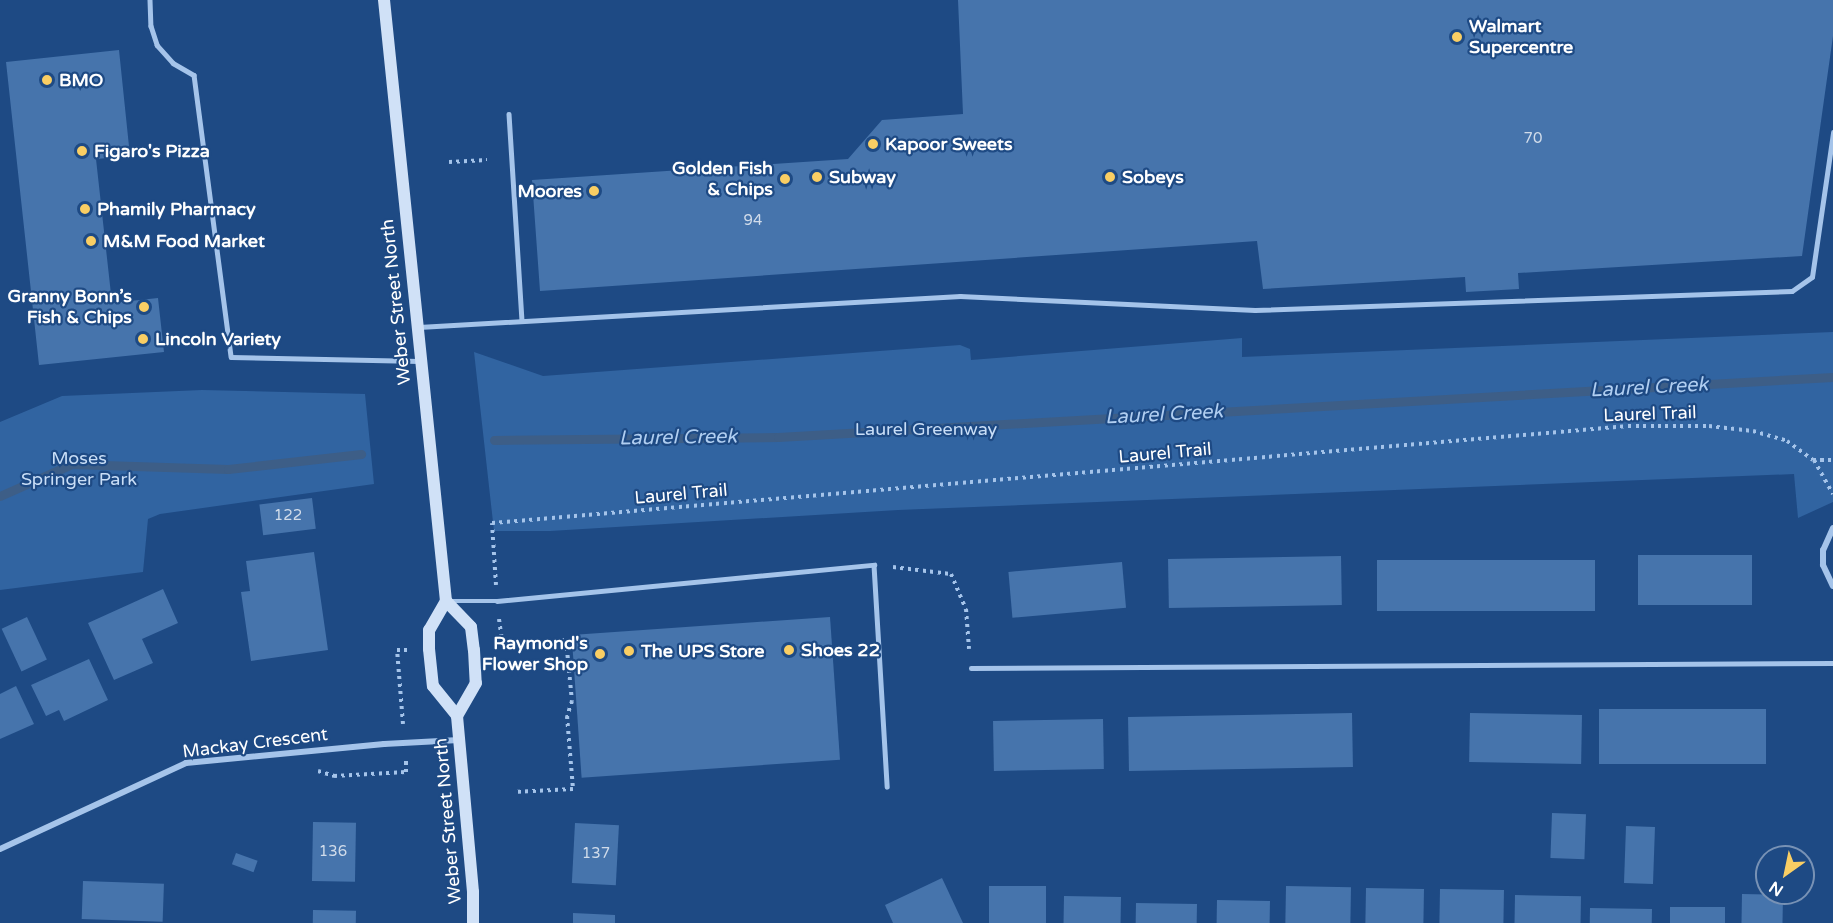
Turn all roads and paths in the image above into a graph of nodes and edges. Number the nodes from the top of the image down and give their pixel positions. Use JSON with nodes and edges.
{"nodes":[{"id":1,"x":150,"y":0,"type":"edge"},
{"id":2,"x":384,"y":0,"type":"edge"},
{"id":3,"x":509,"y":114,"type":"dead end"},
{"id":4,"x":1833,"y":133,"type":"edge"},
{"id":5,"x":488,"y":160,"type":"dead end"},
{"id":6,"x":449,"y":162,"type":"dead end"},
{"id":7,"x":522,"y":321,"type":"junction"},
{"id":8,"x":416,"y":327,"type":"junction"},
{"id":9,"x":420,"y":361,"type":"junction"},
{"id":10,"x":1814,"y":460,"type":"junction"},
{"id":11,"x":1833,"y":460,"type":"edge"},
{"id":12,"x":1833,"y":494,"type":"edge"},
{"id":13,"x":492,"y":523,"type":"dead end"},
{"id":14,"x":1833,"y":528,"type":"edge"},
{"id":15,"x":874,"y":565,"type":"junction"},
{"id":16,"x":1833,"y":586,"type":"edge"},
{"id":17,"x":446,"y":601,"type":"junction"},
{"id":18,"x":503,"y":648,"type":"dead end"},
{"id":19,"x":411,"y":650,"type":"dead end"},
{"id":20,"x":1833,"y":663,"type":"edge"},
{"id":21,"x":970,"y":668,"type":"joint"},
{"id":22,"x":457,"y":716,"type":"junction"},
{"id":23,"x":402,"y":717,"type":"dead end"},
{"id":24,"x":459,"y":740,"type":"junction"},
{"id":25,"x":405,"y":761,"type":"dead end"},
{"id":26,"x":334,"y":776,"type":"dead end"},
{"id":27,"x":887,"y":787,"type":"dead end"},
{"id":28,"x":513,"y":792,"type":"dead end"},
{"id":29,"x":0,"y":849,"type":"edge"},
{"id":30,"x":473,"y":923,"type":"edge"}],
"edges":[{"from":1,"to":9,"type":"lane"},
{"from":2,"to":8,"type":"main road","name":"Weber Street North"},
{"from":3,"to":7,"type":"lane"},
{"from":4,"to":7,"type":"lane"},
{"from":5,"to":6,"type":"path"},
{"from":7,"to":8,"type":"lane"},
{"from":8,"to":9,"type":"main road","name":"Weber Street North"},
{"from":9,"to":17,"type":"main road","name":"Weber Street North"},
{"from":10,"to":11,"type":"path"},
{"from":10,"to":12,"type":"path"},
{"from":10,"to":13,"type":"path","name":"Laurel Trail"},
{"from":14,"to":16,"type":"street"},
{"from":15,"to":17,"type":"lane"},
{"from":15,"to":21,"type":"path"},
{"from":15,"to":27,"type":"lane"},
{"from":17,"to":22,"type":"main road","name":"Weber Street North"},
{"from":17,"to":22,"type":"main road","name":"Weber Street North"},
{"from":18,"to":28,"type":"path"},
{"from":19,"to":23,"type":"path"},
{"from":20,"to":21,"type":"lane"},
{"from":22,"to":24,"type":"main road","name":"Weber Street North"},
{"from":24,"to":29,"type":"street","name":"Mackay Crescent"},
{"from":24,"to":30,"type":"main road","name":"Weber Street North"},
{"from":25,"to":26,"type":"path"}]}
